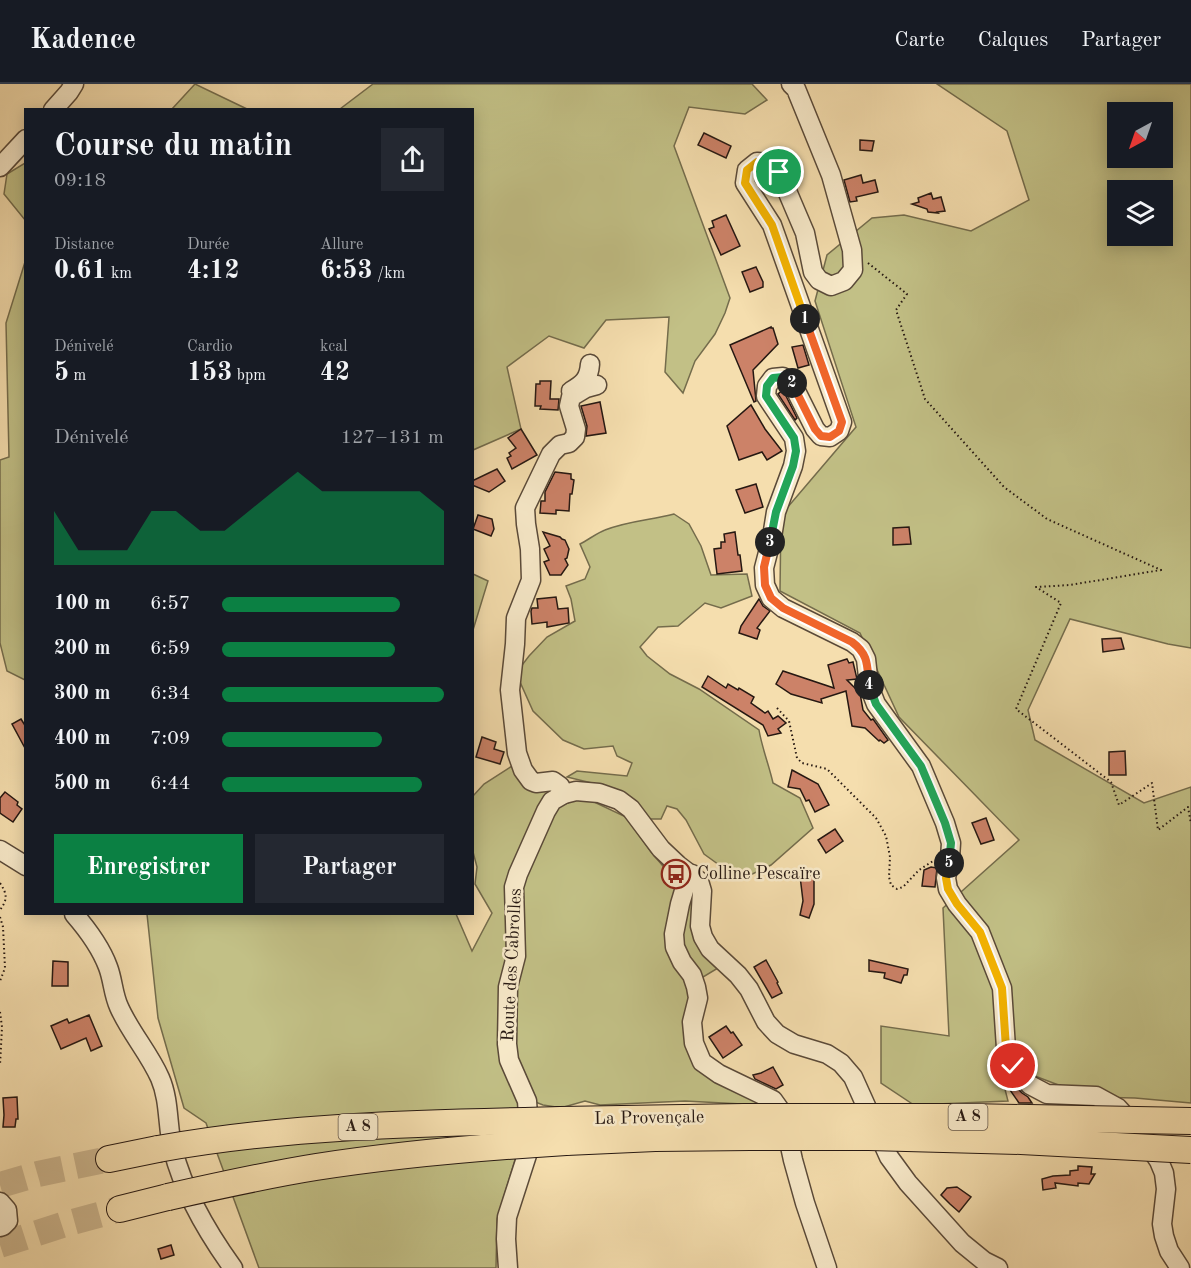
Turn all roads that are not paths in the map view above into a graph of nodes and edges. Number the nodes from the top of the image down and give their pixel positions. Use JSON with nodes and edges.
{"nodes":[{"id":1,"x":74,"y":84,"type":"edge"},
{"id":2,"x":791,"y":84,"type":"edge"},
{"id":3,"x":55,"y":108,"type":"edge"},
{"id":4,"x":24,"y":141,"type":"edge"},
{"id":5,"x":0,"y":167,"type":"edge"},
{"id":6,"x":590,"y":364,"type":"dead end"},
{"id":7,"x":597,"y":386,"type":"dead end"},
{"id":8,"x":571,"y":397,"type":"junction"},
{"id":9,"x":564,"y":794,"type":"junction"},
{"id":10,"x":0,"y":850,"type":"edge"},
{"id":11,"x":24,"y":865,"type":"edge"},
{"id":12,"x":692,"y":874,"type":"junction"},
{"id":13,"x":75,"y":915,"type":"edge"},
{"id":14,"x":1191,"y":1121,"type":"edge"},
{"id":15,"x":748,"y":1127,"type":"junction"},
{"id":16,"x":563,"y":1131,"type":"junction"},
{"id":17,"x":1191,"y":1150,"type":"edge"},
{"id":18,"x":109,"y":1159,"type":"tunnel mouth"},
{"id":19,"x":0,"y":1202,"type":"edge"},
{"id":20,"x":120,"y":1209,"type":"tunnel mouth"},
{"id":21,"x":0,"y":1227,"type":"edge"},
{"id":22,"x":233,"y":1268,"type":"edge"},
{"id":23,"x":508,"y":1268,"type":"edge"},
{"id":24,"x":827,"y":1268,"type":"edge"},
{"id":25,"x":998,"y":1268,"type":"edge"},
{"id":26,"x":1180,"y":1268,"type":"edge"}],
"edges":[{"from":1,"to":3,"type":"street"},
{"from":2,"to":26,"type":"street"},
{"from":4,"to":5,"type":"street"},
{"from":6,"to":8,"type":"street"},
{"from":7,"to":8,"type":"street"},
{"from":8,"to":9,"type":"street"},
{"from":9,"to":12,"type":"street"},
{"from":9,"to":23,"type":"street","name":"Route des Cabrolles"},
{"from":10,"to":11,"type":"street"},
{"from":12,"to":24,"type":"street"},
{"from":12,"to":25,"type":"street"},
{"from":13,"to":22,"type":"street"},
{"from":14,"to":15,"type":"highway","name":"La Provençale","number":"A 8","bridge":true},
{"from":15,"to":16,"type":"highway","name":"La Provençale","number":"A 8"},
{"from":15,"to":17,"type":"highway","name":"La Provençale","number":"A 8","bridge":true},
{"from":16,"to":18,"type":"highway","name":"La Provençale","number":"A 8","bridge":true},
{"from":16,"to":20,"type":"highway","name":"La Provençale","number":"A 8","bridge":true},
{"from":19,"to":21,"type":"street"}]}
